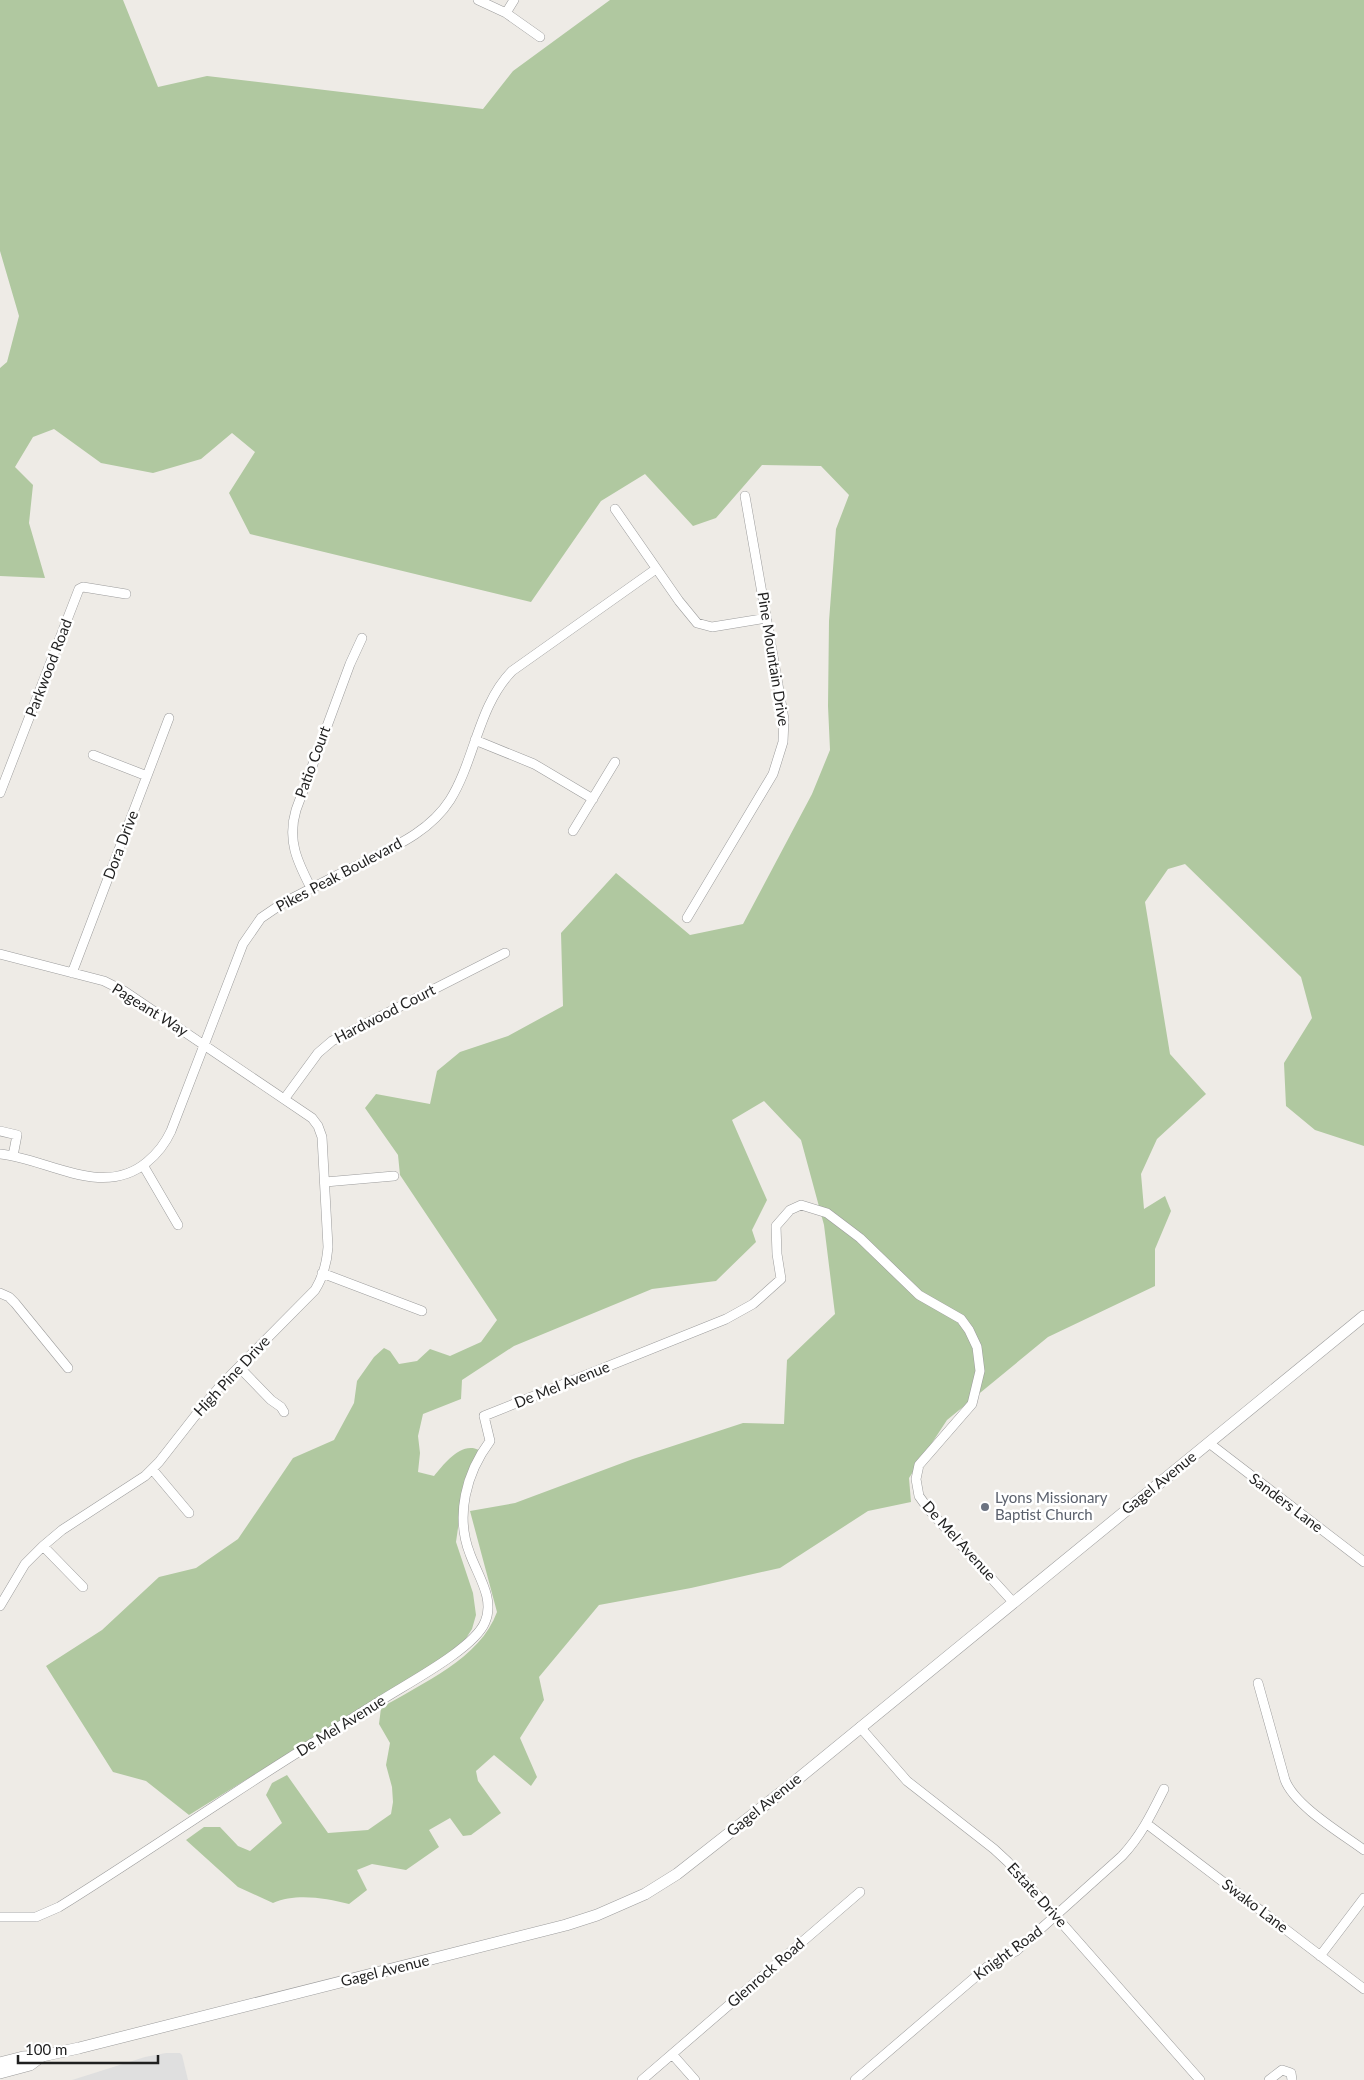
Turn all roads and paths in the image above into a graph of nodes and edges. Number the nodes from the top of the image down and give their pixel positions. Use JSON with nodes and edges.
{"nodes":[{"id":1,"x":478,"y":0,"type":"edge"},
{"id":2,"x":514,"y":0,"type":"edge"},
{"id":3,"x":506,"y":13,"type":"junction"},
{"id":4,"x":540,"y":37,"type":"dead end"},
{"id":5,"x":745,"y":496,"type":"dead end"},
{"id":6,"x":614,"y":509,"type":"dead end"},
{"id":7,"x":656,"y":569,"type":"junction"},
{"id":8,"x":126,"y":594,"type":"dead end"},
{"id":9,"x":767,"y":618,"type":"junction"},
{"id":10,"x":362,"y":638,"type":"dead end"},
{"id":11,"x":169,"y":718,"type":"dead end"},
{"id":12,"x":475,"y":740,"type":"junction"},
{"id":13,"x":93,"y":756,"type":"dead end"},
{"id":14,"x":615,"y":762,"type":"dead end"},
{"id":15,"x":146,"y":776,"type":"junction"},
{"id":16,"x":0,"y":792,"type":"edge"},
{"id":17,"x":592,"y":799,"type":"junction"},
{"id":18,"x":573,"y":831,"type":"dead end"},
{"id":19,"x":311,"y":888,"type":"junction"},
{"id":20,"x":687,"y":918,"type":"dead end"},
{"id":21,"x":505,"y":953,"type":"dead end"},
{"id":22,"x":0,"y":954,"type":"edge"},
{"id":23,"x":72,"y":973,"type":"junction"},
{"id":24,"x":204,"y":1044,"type":"junction"},
{"id":25,"x":285,"y":1098,"type":"junction"},
{"id":26,"x":0,"y":1131,"type":"edge"},
{"id":27,"x":0,"y":1154,"type":"edge"},
{"id":28,"x":13,"y":1156,"type":"junction"},
{"id":29,"x":143,"y":1165,"type":"junction"},
{"id":30,"x":394,"y":1176,"type":"dead end"},
{"id":31,"x":325,"y":1182,"type":"junction"},
{"id":32,"x":178,"y":1225,"type":"dead end"},
{"id":33,"x":322,"y":1273,"type":"junction"},
{"id":34,"x":0,"y":1293,"type":"edge"},
{"id":35,"x":422,"y":1311,"type":"dead end"},
{"id":36,"x":1364,"y":1316,"type":"edge"},
{"id":37,"x":239,"y":1367,"type":"junction"},
{"id":38,"x":68,"y":1368,"type":"dead end"},
{"id":39,"x":284,"y":1412,"type":"dead end"},
{"id":40,"x":1209,"y":1443,"type":"junction"},
{"id":41,"x":152,"y":1469,"type":"junction"},
{"id":42,"x":189,"y":1513,"type":"dead end"},
{"id":43,"x":43,"y":1546,"type":"junction"},
{"id":44,"x":1364,"y":1562,"type":"edge"},
{"id":45,"x":83,"y":1587,"type":"dead end"},
{"id":46,"x":1013,"y":1602,"type":"junction"},
{"id":47,"x":0,"y":1606,"type":"edge"},
{"id":48,"x":1258,"y":1683,"type":"dead end"},
{"id":49,"x":860,"y":1727,"type":"junction"},
{"id":50,"x":1164,"y":1790,"type":"dead end"},
{"id":51,"x":1147,"y":1824,"type":"junction"},
{"id":52,"x":1364,"y":1850,"type":"edge"},
{"id":53,"x":860,"y":1892,"type":"dead end"},
{"id":54,"x":1364,"y":1898,"type":"edge"},
{"id":55,"x":1056,"y":1916,"type":"junction"},
{"id":56,"x":0,"y":1917,"type":"edge"},
{"id":57,"x":1320,"y":1956,"type":"junction"},
{"id":58,"x":1364,"y":1989,"type":"edge"},
{"id":59,"x":672,"y":2054,"type":"junction"},
{"id":60,"x":42,"y":2056,"type":"junction"},
{"id":61,"x":0,"y":2063,"type":"edge"},
{"id":62,"x":0,"y":2073,"type":"edge"},
{"id":63,"x":642,"y":2080,"type":"edge"},
{"id":64,"x":695,"y":2080,"type":"edge"},
{"id":65,"x":855,"y":2080,"type":"edge"},
{"id":66,"x":1200,"y":2080,"type":"edge"},
{"id":67,"x":1269,"y":2080,"type":"edge"},
{"id":68,"x":1292,"y":2080,"type":"edge"}],
"edges":[{"from":1,"to":3,"type":"street"},
{"from":2,"to":3,"type":"street"},
{"from":3,"to":4,"type":"street"},
{"from":5,"to":9,"type":"street","name":"Pine Mountain Drive"},
{"from":6,"to":7,"type":"street"},
{"from":7,"to":9,"type":"street"},
{"from":7,"to":12,"type":"street","name":"Pikes Peak Boulevard"},
{"from":8,"to":16,"type":"street","name":"Parkwood Road"},
{"from":9,"to":20,"type":"street","name":"Pine Mountain Drive"},
{"from":10,"to":19,"type":"street","name":"Patio Court"},
{"from":11,"to":15,"type":"street","name":"Dora Drive"},
{"from":12,"to":17,"type":"street"},
{"from":12,"to":19,"type":"street","name":"Pikes Peak Boulevard"},
{"from":13,"to":15,"type":"street"},
{"from":14,"to":17,"type":"street"},
{"from":15,"to":23,"type":"street","name":"Dora Drive"},
{"from":17,"to":18,"type":"street"},
{"from":19,"to":24,"type":"street","name":"Pikes Peak Boulevard"},
{"from":21,"to":25,"type":"street","name":"Hardwood Court"},
{"from":22,"to":23,"type":"street","name":"Pageant Way"},
{"from":23,"to":24,"type":"street","name":"Pageant Way"},
{"from":24,"to":25,"type":"street","name":"Pageant Way"},
{"from":24,"to":29,"type":"street","name":"Pikes Peak Boulevard"},
{"from":25,"to":31,"type":"street","name":"High Pine Drive"},
{"from":26,"to":28,"type":"street"},
{"from":27,"to":28,"type":"street","name":"Pikes Peak Boulevard"},
{"from":28,"to":29,"type":"street","name":"Pikes Peak Boulevard"},
{"from":29,"to":32,"type":"street"},
{"from":30,"to":31,"type":"street"},
{"from":31,"to":33,"type":"street","name":"High Pine Drive"},
{"from":33,"to":35,"type":"street"},
{"from":33,"to":37,"type":"street","name":"High Pine Drive"},
{"from":34,"to":38,"type":"street"},
{"from":36,"to":40,"type":"street","name":"Gagel Avenue"},
{"from":37,"to":39,"type":"street"},
{"from":37,"to":41,"type":"street","name":"High Pine Drive"},
{"from":40,"to":44,"type":"street","name":"Sanders Lane"},
{"from":40,"to":46,"type":"street","name":"Gagel Avenue"},
{"from":41,"to":42,"type":"street"},
{"from":41,"to":43,"type":"street","name":"High Pine Drive"},
{"from":43,"to":45,"type":"street"},
{"from":43,"to":47,"type":"street","name":"High Pine Drive"},
{"from":46,"to":49,"type":"street","name":"Gagel Avenue"},
{"from":46,"to":56,"type":"street","name":"De Mel Avenue"},
{"from":48,"to":52,"type":"street"},
{"from":49,"to":55,"type":"street","name":"Estate Drive"},
{"from":49,"to":60,"type":"street","name":"Gagel Avenue"},
{"from":50,"to":51,"type":"street","name":"Knight Road"},
{"from":51,"to":55,"type":"street","name":"Knight Road"},
{"from":51,"to":57,"type":"street","name":"Swako Lane"},
{"from":53,"to":59,"type":"street","name":"Glenrock Road"},
{"from":54,"to":57,"type":"street"},
{"from":55,"to":65,"type":"street","name":"Knight Road"},
{"from":55,"to":66,"type":"street","name":"Estate Drive"},
{"from":57,"to":58,"type":"street","name":"Swako Lane"},
{"from":59,"to":63,"type":"street","name":"Glenrock Road"},
{"from":59,"to":64,"type":"street"},
{"from":60,"to":61,"type":"street","name":"Gagel Avenue"},
{"from":60,"to":62,"type":"street","name":"Gagel Avenue"},
{"from":67,"to":68,"type":"street"}]}
